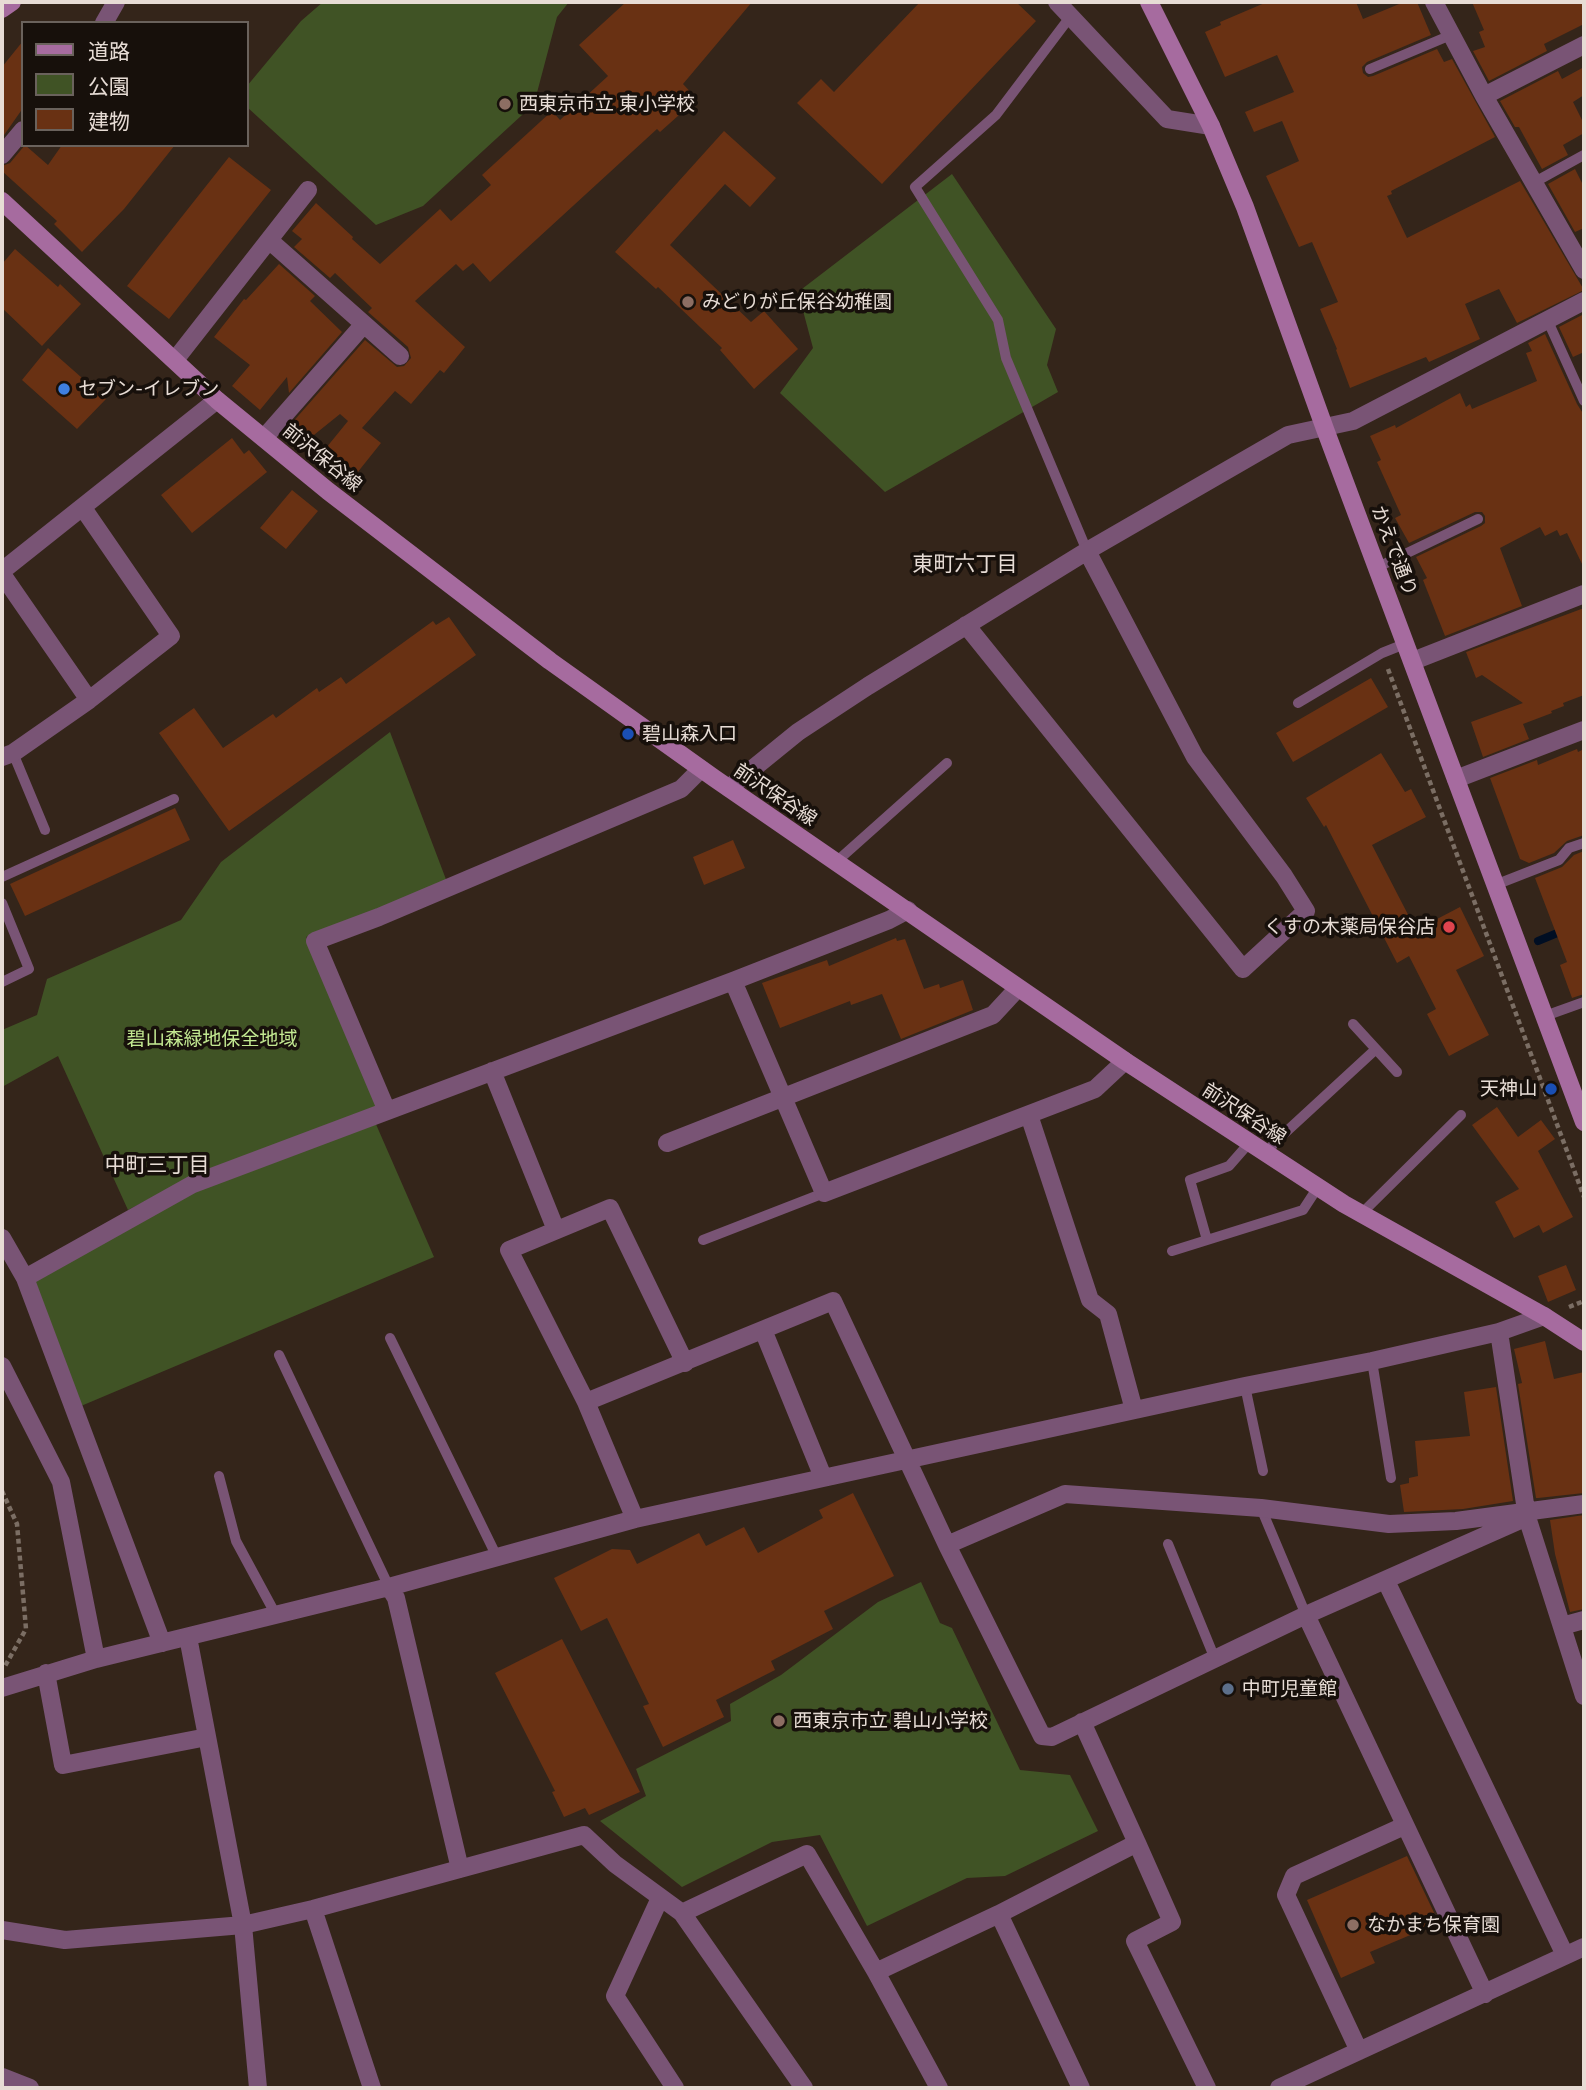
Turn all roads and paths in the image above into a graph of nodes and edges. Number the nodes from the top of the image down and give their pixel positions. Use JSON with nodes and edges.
{"nodes":[{"id":1,"x":12,"y":2,"type":"edge"},
{"id":2,"x":116,"y":2,"type":"edge"},
{"id":3,"x":1057,"y":2,"type":"edge"},
{"id":4,"x":1149,"y":2,"type":"edge"},
{"id":5,"x":1434,"y":2,"type":"edge"},
{"id":6,"x":2,"y":9,"type":"edge"},
{"id":7,"x":1070,"y":17,"type":"junction"},
{"id":8,"x":105,"y":21,"type":"edge"},
{"id":9,"x":1451,"y":35,"type":"junction"},
{"id":10,"x":1584,"y":45,"type":"edge"},
{"id":11,"x":1370,"y":69,"type":"dead end"},
{"id":12,"x":1483,"y":96,"type":"junction"},
{"id":13,"x":1211,"y":126,"type":"junction"},
{"id":14,"x":21,"y":132,"type":"edge"},
{"id":15,"x":2,"y":155,"type":"edge"},
{"id":16,"x":1584,"y":155,"type":"edge"},
{"id":17,"x":1533,"y":183,"type":"junction"},
{"id":18,"x":308,"y":190,"type":"dead end"},
{"id":19,"x":2,"y":201,"type":"edge"},
{"id":20,"x":269,"y":240,"type":"junction"},
{"id":21,"x":1584,"y":270,"type":"edge"},
{"id":22,"x":1584,"y":300,"type":"edge"},
{"id":23,"x":1547,"y":319,"type":"junction"},
{"id":24,"x":364,"y":324,"type":"junction"},
{"id":25,"x":400,"y":356,"type":"dead end"},
{"id":26,"x":174,"y":360,"type":"junction"},
{"id":27,"x":218,"y":400,"type":"junction"},
{"id":28,"x":1584,"y":401,"type":"edge"},
{"id":29,"x":1325,"y":429,"type":"junction"},
{"id":30,"x":264,"y":438,"type":"junction"},
{"id":31,"x":83,"y":508,"type":"junction"},
{"id":32,"x":1478,"y":519,"type":"dead end"},
{"id":33,"x":1087,"y":551,"type":"junction"},
{"id":34,"x":1378,"y":567,"type":"junction"},
{"id":35,"x":2,"y":572,"type":"edge"},
{"id":36,"x":1584,"y":594,"type":"edge"},
{"id":37,"x":966,"y":625,"type":"junction"},
{"id":38,"x":1406,"y":643,"type":"junction"},
{"id":39,"x":1382,"y":653,"type":"junction"},
{"id":40,"x":1413,"y":661,"type":"junction"},
{"id":41,"x":89,"y":700,"type":"junction"},
{"id":42,"x":1298,"y":703,"type":"dead end"},
{"id":43,"x":1584,"y":730,"type":"edge"},
{"id":44,"x":7,"y":755,"type":"edge"},
{"id":45,"x":947,"y":763,"type":"dead end"},
{"id":46,"x":701,"y":769,"type":"junction"},
{"id":47,"x":1457,"y":779,"type":"junction"},
{"id":48,"x":729,"y":788,"type":"junction"},
{"id":49,"x":174,"y":799,"type":"dead end"},
{"id":50,"x":45,"y":830,"type":"dead end"},
{"id":51,"x":1584,"y":843,"type":"edge"},
{"id":52,"x":836,"y":862,"type":"junction"},
{"id":53,"x":2,"y":877,"type":"edge"},
{"id":54,"x":1495,"y":885,"type":"junction"},
{"id":55,"x":2,"y":903,"type":"edge"},
{"id":56,"x":908,"y":910,"type":"junction"},
{"id":57,"x":733,"y":981,"type":"junction"},
{"id":58,"x":2,"y":982,"type":"edge"},
{"id":59,"x":1018,"y":988,"type":"junction"},
{"id":60,"x":1584,"y":1002,"type":"edge"},
{"id":61,"x":1545,"y":1016,"type":"junction"},
{"id":62,"x":1353,"y":1024,"type":"dead end"},
{"id":63,"x":1376,"y":1049,"type":"junction"},
{"id":64,"x":1125,"y":1061,"type":"junction"},
{"id":65,"x":492,"y":1071,"type":"junction"},
{"id":66,"x":1397,"y":1072,"type":"dead end"},
{"id":67,"x":783,"y":1098,"type":"junction"},
{"id":68,"x":387,"y":1111,"type":"junction"},
{"id":69,"x":1029,"y":1115,"type":"junction"},
{"id":70,"x":1461,"y":1115,"type":"dead end"},
{"id":71,"x":1584,"y":1122,"type":"edge"},
{"id":72,"x":667,"y":1143,"type":"dead end"},
{"id":73,"x":1250,"y":1143,"type":"junction"},
{"id":74,"x":1267,"y":1154,"type":"junction"},
{"id":75,"x":1318,"y":1187,"type":"junction"},
{"id":76,"x":824,"y":1193,"type":"junction"},
{"id":77,"x":1584,"y":1197,"type":"edge"},
{"id":78,"x":1361,"y":1213,"type":"junction"},
{"id":79,"x":555,"y":1230,"type":"junction"},
{"id":80,"x":2,"y":1238,"type":"edge"},
{"id":81,"x":703,"y":1240,"type":"dead end"},
{"id":82,"x":1207,"y":1240,"type":"junction"},
{"id":83,"x":1172,"y":1251,"type":"dead end"},
{"id":84,"x":25,"y":1278,"type":"junction"},
{"id":85,"x":1584,"y":1301,"type":"edge"},
{"id":86,"x":1562,"y":1310,"type":"dead end"},
{"id":87,"x":1544,"y":1316,"type":"junction"},
{"id":88,"x":763,"y":1330,"type":"junction"},
{"id":89,"x":1499,"y":1332,"type":"junction"},
{"id":90,"x":390,"y":1338,"type":"dead end"},
{"id":91,"x":1584,"y":1342,"type":"edge"},
{"id":92,"x":279,"y":1355,"type":"dead end"},
{"id":93,"x":1372,"y":1360,"type":"junction"},
{"id":94,"x":685,"y":1363,"type":"junction"},
{"id":95,"x":2,"y":1366,"type":"edge"},
{"id":96,"x":1244,"y":1386,"type":"junction"},
{"id":97,"x":586,"y":1402,"type":"junction"},
{"id":98,"x":1134,"y":1410,"type":"junction"},
{"id":99,"x":909,"y":1460,"type":"junction"},
{"id":100,"x":1263,"y":1471,"type":"dead end"},
{"id":101,"x":219,"y":1476,"type":"dead end"},
{"id":102,"x":823,"y":1476,"type":"junction"},
{"id":103,"x":1391,"y":1478,"type":"dead end"},
{"id":104,"x":2,"y":1491,"type":"edge"},
{"id":105,"x":1584,"y":1504,"type":"edge"},
{"id":106,"x":1261,"y":1508,"type":"junction"},
{"id":107,"x":1527,"y":1515,"type":"junction"},
{"id":108,"x":635,"y":1519,"type":"junction"},
{"id":109,"x":1168,"y":1544,"type":"dead end"},
{"id":110,"x":947,"y":1545,"type":"junction"},
{"id":111,"x":497,"y":1557,"type":"junction"},
{"id":112,"x":1386,"y":1581,"type":"junction"},
{"id":113,"x":388,"y":1587,"type":"junction"},
{"id":114,"x":276,"y":1615,"type":"junction"},
{"id":115,"x":1307,"y":1615,"type":"junction"},
{"id":116,"x":1584,"y":1620,"type":"edge"},
{"id":117,"x":1562,"y":1626,"type":"junction"},
{"id":118,"x":188,"y":1637,"type":"junction"},
{"id":119,"x":162,"y":1643,"type":"junction"},
{"id":120,"x":1215,"y":1659,"type":"junction"},
{"id":121,"x":96,"y":1660,"type":"junction"},
{"id":122,"x":2,"y":1670,"type":"edge"},
{"id":123,"x":46,"y":1673,"type":"junction"},
{"id":124,"x":2,"y":1688,"type":"edge"},
{"id":125,"x":1584,"y":1696,"type":"edge"},
{"id":126,"x":1082,"y":1722,"type":"junction"},
{"id":127,"x":207,"y":1737,"type":"junction"},
{"id":128,"x":1404,"y":1825,"type":"junction"},
{"id":129,"x":1137,"y":1843,"type":"junction"},
{"id":130,"x":460,"y":1869,"type":"junction"},
{"id":131,"x":660,"y":1898,"type":"junction"},
{"id":132,"x":313,"y":1909,"type":"junction"},
{"id":133,"x":682,"y":1913,"type":"junction"},
{"id":134,"x":999,"y":1914,"type":"junction"},
{"id":135,"x":243,"y":1925,"type":"junction"},
{"id":136,"x":2,"y":1930,"type":"edge"},
{"id":137,"x":1584,"y":1947,"type":"edge"},
{"id":138,"x":1565,"y":1955,"type":"junction"},
{"id":139,"x":876,"y":1972,"type":"junction"},
{"id":140,"x":1485,"y":1994,"type":"junction"},
{"id":141,"x":1359,"y":2051,"type":"junction"},
{"id":142,"x":2,"y":2077,"type":"edge"},
{"id":143,"x":30,"y":2088,"type":"edge"},
{"id":144,"x":258,"y":2088,"type":"edge"},
{"id":145,"x":372,"y":2088,"type":"edge"},
{"id":146,"x":675,"y":2088,"type":"edge"},
{"id":147,"x":804,"y":2088,"type":"edge"},
{"id":148,"x":939,"y":2088,"type":"edge"},
{"id":149,"x":1081,"y":2088,"type":"edge"},
{"id":150,"x":1207,"y":2088,"type":"edge"},
{"id":151,"x":1279,"y":2088,"type":"edge"}],
"edges":[{"from":1,"to":6,"type":"main road"},
{"from":2,"to":8,"type":"street"},
{"from":3,"to":7,"type":"street"},
{"from":4,"to":13,"type":"main road","name":"かえで通り"},
{"from":5,"to":9,"type":"street"},
{"from":7,"to":13,"type":"street"},
{"from":7,"to":33,"type":"lane"},
{"from":9,"to":11,"type":"lane"},
{"from":9,"to":12,"type":"street"},
{"from":10,"to":12,"type":"street"},
{"from":12,"to":17,"type":"street"},
{"from":13,"to":29,"type":"main road","name":"かえで通り"},
{"from":14,"to":15,"type":"street"},
{"from":16,"to":17,"type":"lane"},
{"from":17,"to":21,"type":"street"},
{"from":18,"to":20,"type":"street"},
{"from":19,"to":26,"type":"main road","name":"前沢保谷線"},
{"from":20,"to":24,"type":"street"},
{"from":20,"to":26,"type":"street"},
{"from":22,"to":23,"type":"street"},
{"from":23,"to":28,"type":"lane"},
{"from":23,"to":29,"type":"street"},
{"from":24,"to":25,"type":"street"},
{"from":24,"to":30,"type":"street"},
{"from":26,"to":27,"type":"main road","name":"前沢保谷線"},
{"from":27,"to":30,"type":"main road","name":"前沢保谷線"},
{"from":27,"to":31,"type":"street"},
{"from":29,"to":33,"type":"street"},
{"from":29,"to":34,"type":"main road","name":"かえで通り"},
{"from":30,"to":46,"type":"main road","name":"前沢保谷線"},
{"from":31,"to":35,"type":"street"},
{"from":31,"to":41,"type":"street"},
{"from":32,"to":34,"type":"lane"},
{"from":33,"to":37,"type":"street"},
{"from":33,"to":37,"type":"street"},
{"from":34,"to":38,"type":"main road","name":"かえで通り"},
{"from":35,"to":41,"type":"street"},
{"from":36,"to":40,"type":"street"},
{"from":37,"to":48,"type":"street"},
{"from":38,"to":39,"type":"lane"},
{"from":38,"to":40,"type":"main road","name":"かえで通り"},
{"from":39,"to":42,"type":"lane"},
{"from":39,"to":77,"type":"path"},
{"from":40,"to":47,"type":"main road","name":"かえで通り"},
{"from":41,"to":44,"type":"street"},
{"from":43,"to":47,"type":"street"},
{"from":44,"to":50,"type":"lane"},
{"from":45,"to":52,"type":"lane"},
{"from":46,"to":48,"type":"main road","name":"前沢保谷線"},
{"from":46,"to":68,"type":"street"},
{"from":47,"to":54,"type":"main road","name":"かえで通り"},
{"from":48,"to":52,"type":"main road","name":"前沢保谷線"},
{"from":49,"to":53,"type":"lane"},
{"from":51,"to":54,"type":"lane"},
{"from":52,"to":56,"type":"main road","name":"前沢保谷線"},
{"from":54,"to":61,"type":"main road","name":"かえで通り"},
{"from":55,"to":58,"type":"lane"},
{"from":56,"to":57,"type":"street"},
{"from":56,"to":59,"type":"main road","name":"前沢保谷線"},
{"from":57,"to":65,"type":"street"},
{"from":57,"to":67,"type":"street"},
{"from":59,"to":64,"type":"main road","name":"前沢保谷線"},
{"from":59,"to":67,"type":"street"},
{"from":60,"to":61,"type":"lane"},
{"from":61,"to":71,"type":"main road","name":"かえで通り"},
{"from":62,"to":63,"type":"lane"},
{"from":63,"to":66,"type":"lane"},
{"from":63,"to":74,"type":"lane"},
{"from":64,"to":69,"type":"street"},
{"from":64,"to":73,"type":"main road","name":"前沢保谷線"},
{"from":65,"to":68,"type":"street"},
{"from":65,"to":79,"type":"street"},
{"from":67,"to":72,"type":"street"},
{"from":67,"to":76,"type":"street"},
{"from":68,"to":84,"type":"street"},
{"from":69,"to":76,"type":"street"},
{"from":69,"to":98,"type":"street"},
{"from":70,"to":78,"type":"lane"},
{"from":73,"to":74,"type":"main road","name":"前沢保谷線"},
{"from":73,"to":82,"type":"lane"},
{"from":74,"to":75,"type":"main road","name":"前沢保谷線"},
{"from":75,"to":78,"type":"main road","name":"前沢保谷線"},
{"from":75,"to":82,"type":"lane"},
{"from":76,"to":81,"type":"lane"},
{"from":78,"to":87,"type":"main road","name":"前沢保谷線"},
{"from":79,"to":94,"type":"street"},
{"from":79,"to":97,"type":"street"},
{"from":80,"to":84,"type":"street"},
{"from":82,"to":83,"type":"lane"},
{"from":84,"to":119,"type":"street"},
{"from":85,"to":86,"type":"path"},
{"from":87,"to":89,"type":"street"},
{"from":87,"to":91,"type":"main road","name":"前沢保谷線"},
{"from":88,"to":94,"type":"street"},
{"from":88,"to":99,"type":"street"},
{"from":88,"to":102,"type":"street"},
{"from":89,"to":93,"type":"street"},
{"from":89,"to":107,"type":"street"},
{"from":90,"to":111,"type":"lane"},
{"from":92,"to":113,"type":"lane"},
{"from":93,"to":96,"type":"street"},
{"from":93,"to":103,"type":"lane"},
{"from":94,"to":97,"type":"street"},
{"from":95,"to":121,"type":"street"},
{"from":96,"to":98,"type":"street"},
{"from":96,"to":100,"type":"lane"},
{"from":97,"to":108,"type":"street"},
{"from":98,"to":99,"type":"street"},
{"from":99,"to":102,"type":"street"},
{"from":99,"to":110,"type":"street"},
{"from":101,"to":114,"type":"lane"},
{"from":102,"to":108,"type":"street"},
{"from":104,"to":122,"type":"path"},
{"from":105,"to":107,"type":"street"},
{"from":106,"to":107,"type":"street"},
{"from":106,"to":110,"type":"street"},
{"from":106,"to":115,"type":"lane"},
{"from":107,"to":112,"type":"street"},
{"from":107,"to":117,"type":"street"},
{"from":108,"to":111,"type":"street"},
{"from":109,"to":120,"type":"lane"},
{"from":110,"to":126,"type":"street"},
{"from":111,"to":113,"type":"street"},
{"from":112,"to":115,"type":"street"},
{"from":112,"to":138,"type":"street"},
{"from":113,"to":114,"type":"street"},
{"from":113,"to":130,"type":"street"},
{"from":114,"to":118,"type":"street"},
{"from":115,"to":120,"type":"street"},
{"from":115,"to":128,"type":"street"},
{"from":116,"to":117,"type":"street"},
{"from":117,"to":125,"type":"street"},
{"from":118,"to":119,"type":"street"},
{"from":118,"to":127,"type":"street"},
{"from":119,"to":121,"type":"street"},
{"from":120,"to":126,"type":"street"},
{"from":121,"to":123,"type":"street"},
{"from":123,"to":124,"type":"street"},
{"from":123,"to":127,"type":"street"},
{"from":126,"to":129,"type":"street"},
{"from":127,"to":135,"type":"street"},
{"from":128,"to":140,"type":"street"},
{"from":128,"to":141,"type":"street"},
{"from":129,"to":134,"type":"street"},
{"from":129,"to":150,"type":"street"},
{"from":130,"to":131,"type":"street"},
{"from":130,"to":132,"type":"street"},
{"from":131,"to":133,"type":"street"},
{"from":131,"to":146,"type":"street"},
{"from":132,"to":135,"type":"street"},
{"from":132,"to":145,"type":"street"},
{"from":133,"to":139,"type":"street"},
{"from":133,"to":147,"type":"street"},
{"from":134,"to":139,"type":"street"},
{"from":134,"to":149,"type":"street"},
{"from":135,"to":136,"type":"street"},
{"from":135,"to":144,"type":"street"},
{"from":137,"to":138,"type":"street"},
{"from":138,"to":140,"type":"street"},
{"from":139,"to":148,"type":"street"},
{"from":140,"to":141,"type":"street"},
{"from":141,"to":151,"type":"street"},
{"from":142,"to":143,"type":"street"}]}
